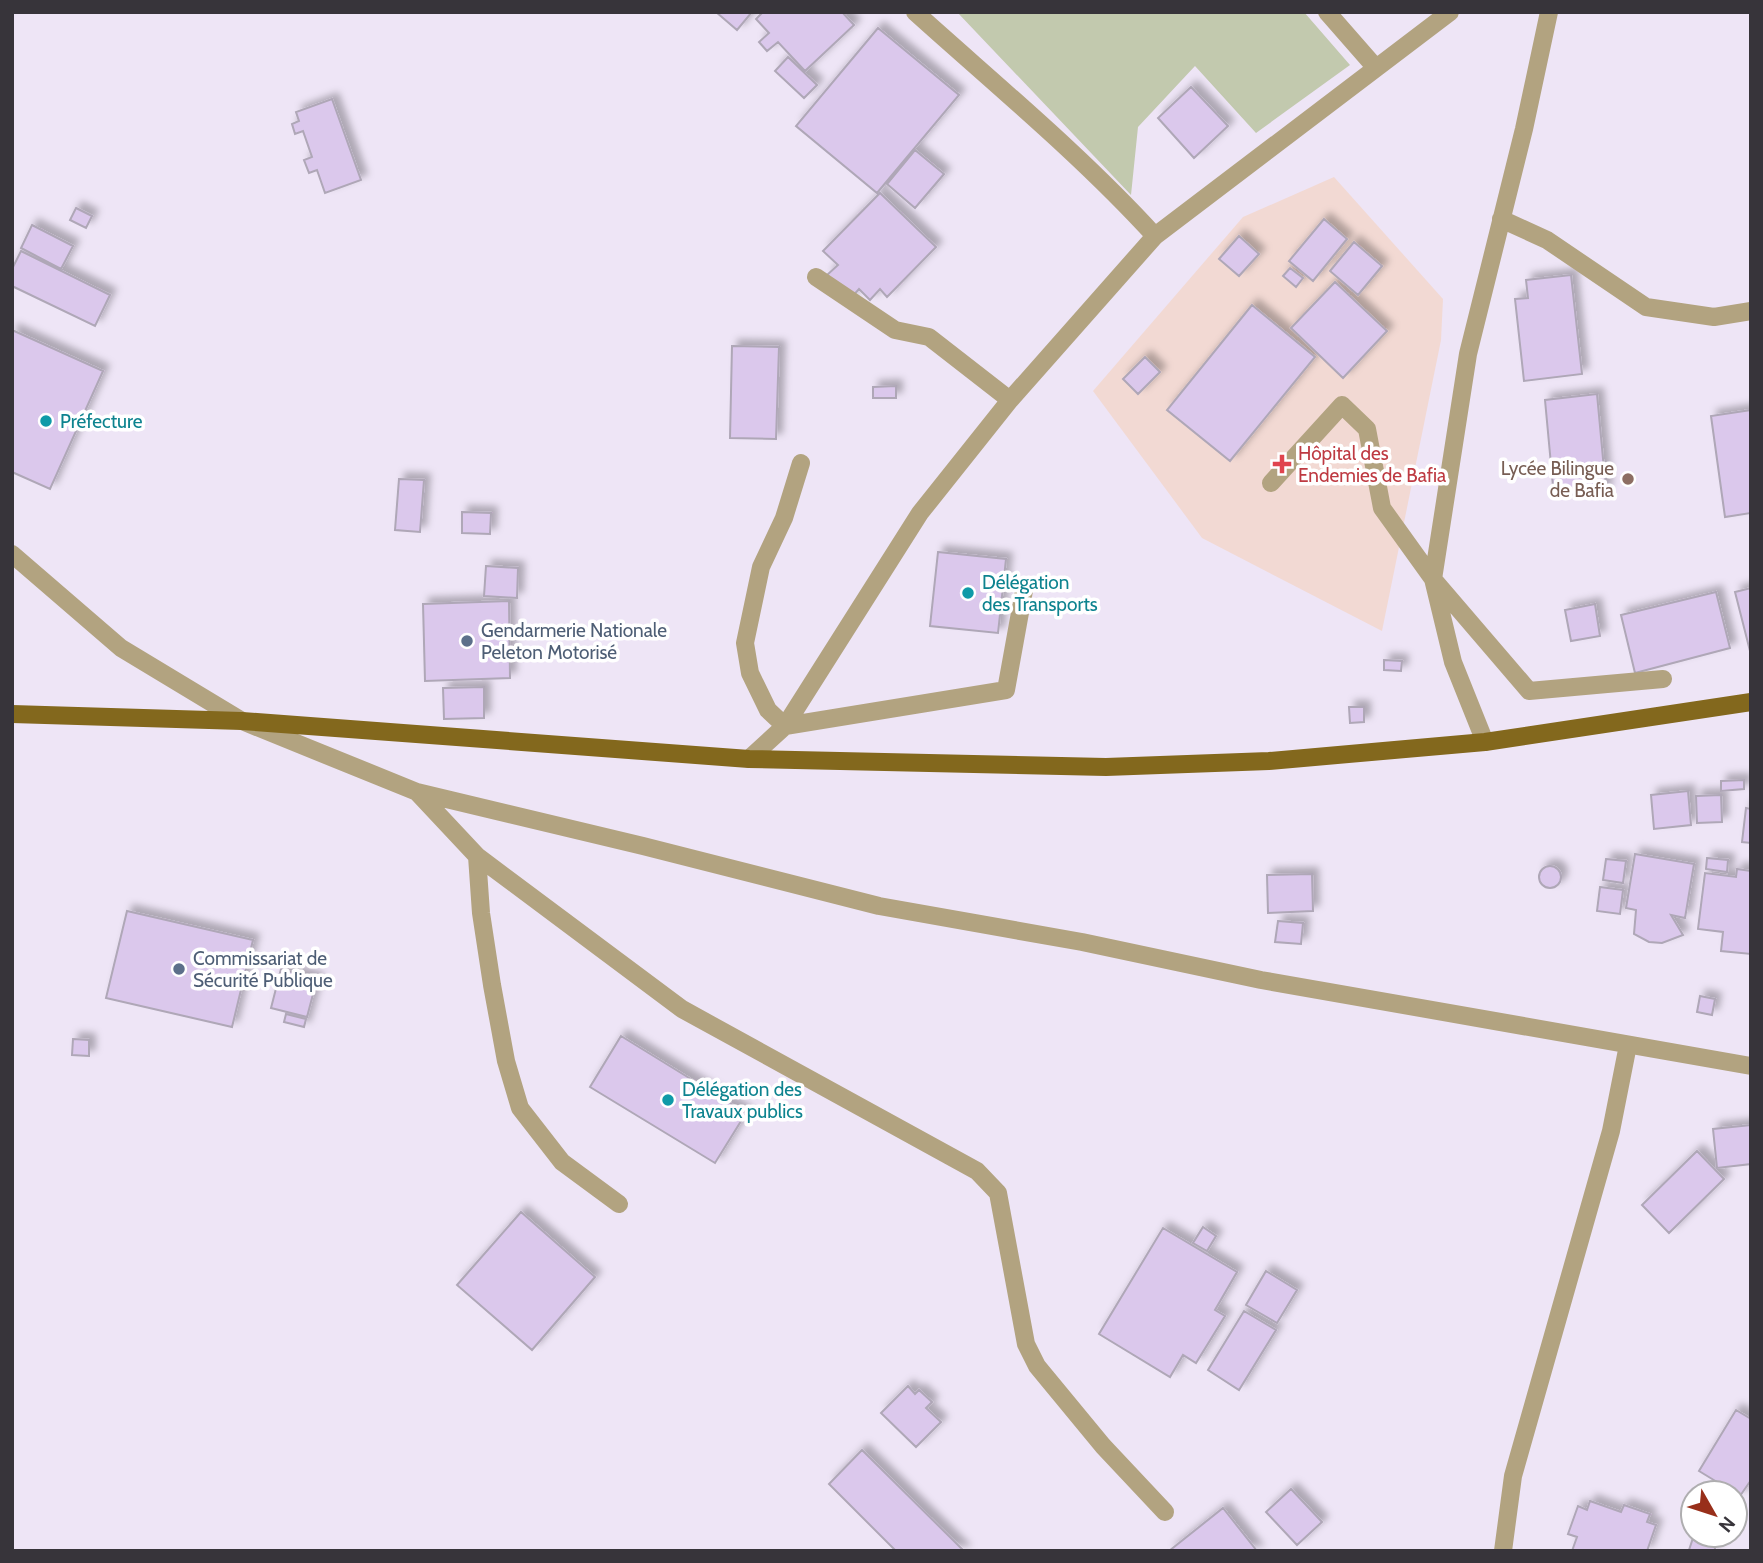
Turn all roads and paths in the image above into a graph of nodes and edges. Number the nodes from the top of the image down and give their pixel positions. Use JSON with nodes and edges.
{"nodes":[{"id":1,"x":915,"y":12,"type":"edge"},
{"id":2,"x":1327,"y":12,"type":"edge"},
{"id":3,"x":1451,"y":12,"type":"edge"},
{"id":4,"x":1549,"y":12,"type":"edge"},
{"id":5,"x":1376,"y":68,"type":"junction"},
{"id":6,"x":1501,"y":219,"type":"junction"},
{"id":7,"x":1155,"y":236,"type":"junction"},
{"id":8,"x":816,"y":277,"type":"dead end"},
{"id":9,"x":1751,"y":312,"type":"edge"},
{"id":10,"x":1010,"y":400,"type":"junction"},
{"id":11,"x":801,"y":463,"type":"dead end"},
{"id":12,"x":1271,"y":483,"type":"dead end"},
{"id":13,"x":12,"y":554,"type":"edge"},
{"id":14,"x":1433,"y":579,"type":"junction"},
{"id":15,"x":1025,"y":585,"type":"dead end"},
{"id":16,"x":1663,"y":679,"type":"dead end"},
{"id":17,"x":1751,"y":702,"type":"edge"},
{"id":18,"x":12,"y":714,"type":"edge"},
{"id":19,"x":242,"y":721,"type":"junction"},
{"id":20,"x":785,"y":726,"type":"junction"},
{"id":21,"x":1485,"y":742,"type":"junction"},
{"id":22,"x":749,"y":759,"type":"junction"},
{"id":23,"x":417,"y":792,"type":"junction"},
{"id":24,"x":477,"y":856,"type":"junction"},
{"id":25,"x":1628,"y":1045,"type":"junction"},
{"id":26,"x":1751,"y":1066,"type":"edge"},
{"id":27,"x":619,"y":1204,"type":"dead end"},
{"id":28,"x":1165,"y":1512,"type":"dead end"},
{"id":29,"x":1503,"y":1551,"type":"edge"}],
"edges":[{"from":1,"to":7,"type":"street"},
{"from":2,"to":5,"type":"street"},
{"from":3,"to":5,"type":"street"},
{"from":4,"to":6,"type":"street"},
{"from":5,"to":7,"type":"street"},
{"from":6,"to":9,"type":"street"},
{"from":6,"to":14,"type":"street"},
{"from":7,"to":10,"type":"street"},
{"from":8,"to":10,"type":"street"},
{"from":10,"to":20,"type":"street"},
{"from":11,"to":20,"type":"street"},
{"from":12,"to":14,"type":"street"},
{"from":13,"to":19,"type":"street"},
{"from":14,"to":16,"type":"street"},
{"from":14,"to":21,"type":"street"},
{"from":15,"to":20,"type":"street"},
{"from":17,"to":21,"type":"main road"},
{"from":18,"to":19,"type":"main road"},
{"from":19,"to":22,"type":"main road"},
{"from":19,"to":23,"type":"street"},
{"from":20,"to":22,"type":"street"},
{"from":21,"to":22,"type":"main road"},
{"from":23,"to":24,"type":"street"},
{"from":23,"to":25,"type":"street"},
{"from":24,"to":27,"type":"street"},
{"from":24,"to":28,"type":"street"},
{"from":25,"to":26,"type":"street"},
{"from":25,"to":29,"type":"street"}]}
